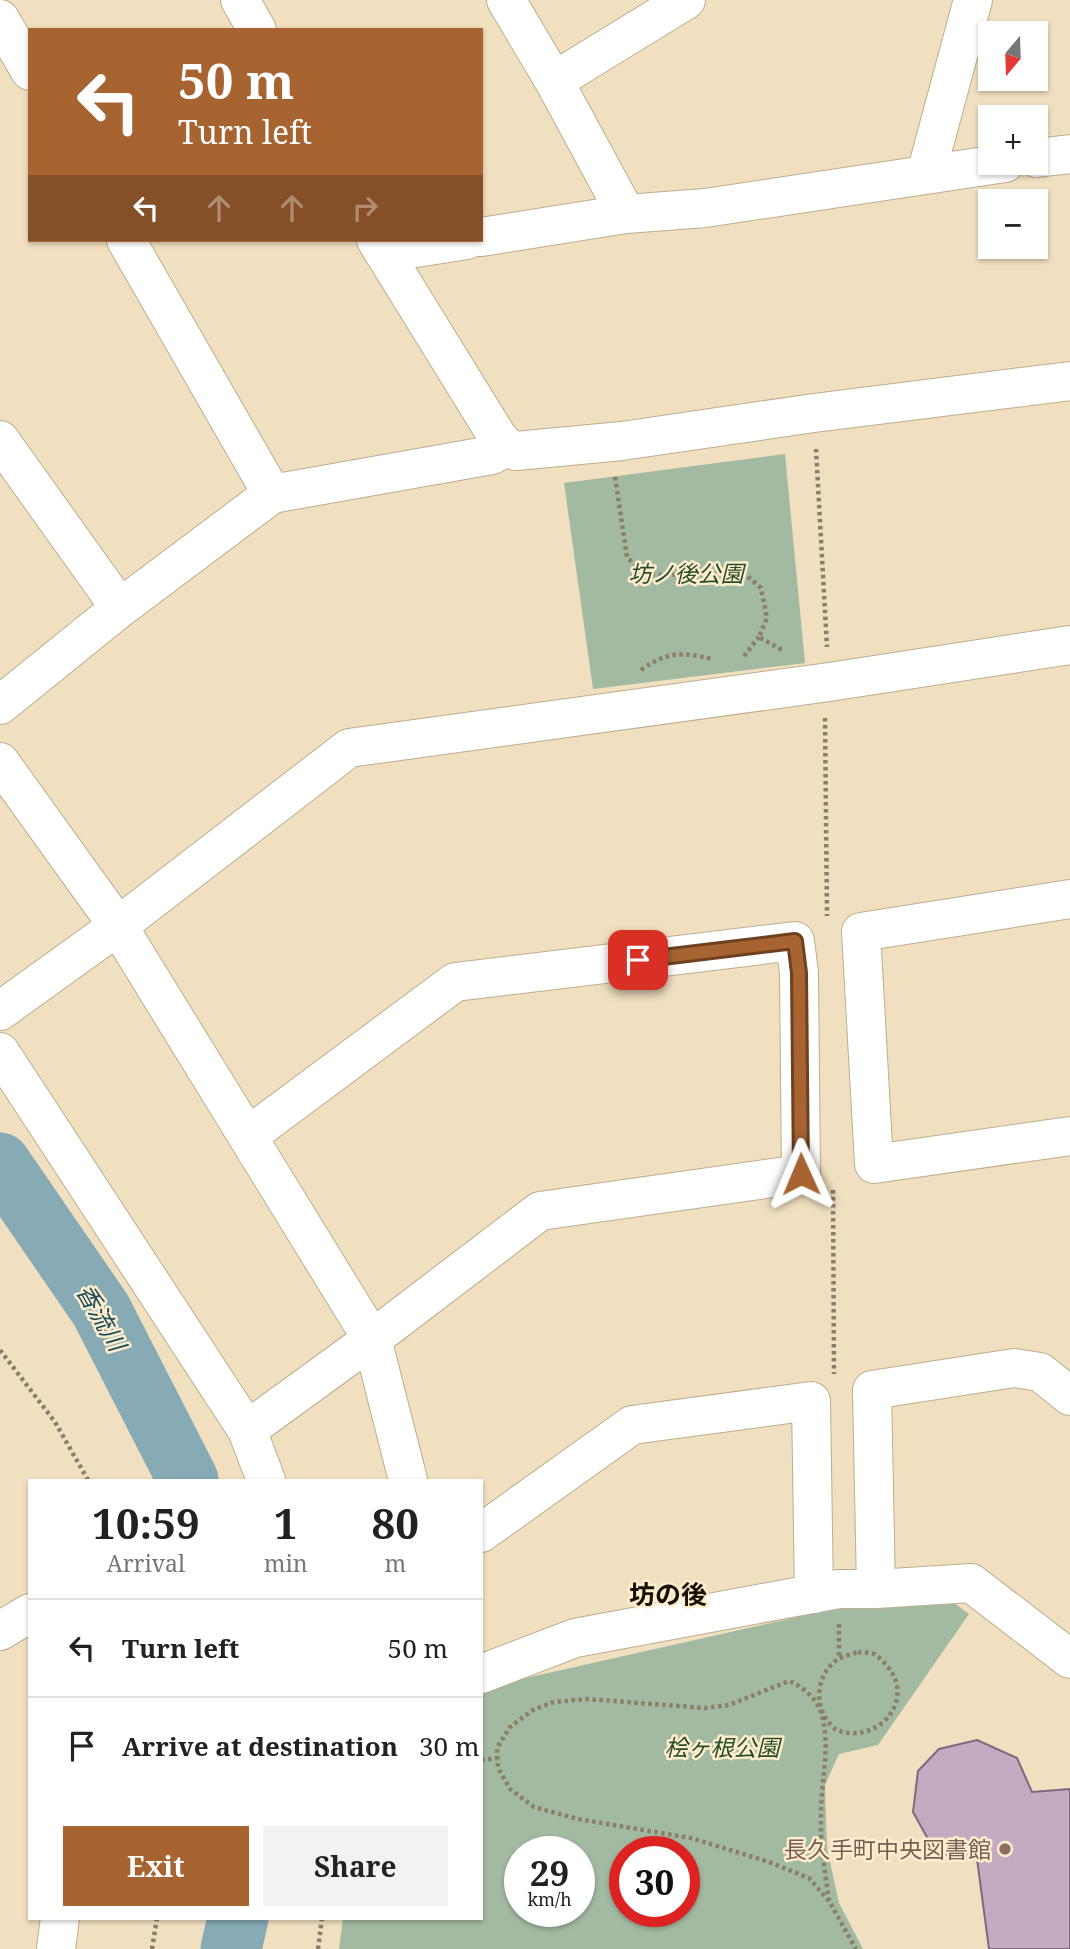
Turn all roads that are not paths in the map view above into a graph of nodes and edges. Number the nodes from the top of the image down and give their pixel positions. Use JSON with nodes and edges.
{"nodes":[{"id":1,"x":240,"y":0,"type":"edge"},
{"id":2,"x":506,"y":0,"type":"edge"},
{"id":3,"x":686,"y":0,"type":"edge"},
{"id":4,"x":973,"y":0,"type":"edge"},
{"id":5,"x":0,"y":19,"type":"edge"},
{"id":6,"x":256,"y":28,"type":"edge"},
{"id":7,"x":28,"y":68,"type":"edge"},
{"id":8,"x":554,"y":81,"type":"junction"},
{"id":9,"x":1070,"y":154,"type":"edge"},
{"id":10,"x":1048,"y":157,"type":"edge"},
{"id":11,"x":978,"y":167,"type":"edge"},
{"id":12,"x":926,"y":174,"type":"junction"},
{"id":13,"x":626,"y":214,"type":"junction"},
{"id":14,"x":483,"y":237,"type":"edge"},
{"id":15,"x":127,"y":242,"type":"edge"},
{"id":16,"x":438,"y":242,"type":"edge"},
{"id":17,"x":380,"y":246,"type":"edge"},
{"id":18,"x":1070,"y":381,"type":"edge"},
{"id":19,"x":0,"y":440,"type":"edge"},
{"id":20,"x":506,"y":447,"type":"junction"},
{"id":21,"x":272,"y":494,"type":"junction"},
{"id":22,"x":120,"y":608,"type":"junction"},
{"id":23,"x":1070,"y":645,"type":"edge"},
{"id":24,"x":0,"y":705,"type":"edge"},
{"id":25,"x":0,"y":762,"type":"edge"},
{"id":26,"x":1070,"y":899,"type":"edge"},
{"id":27,"x":118,"y":926,"type":"junction"},
{"id":28,"x":0,"y":1011,"type":"edge"},
{"id":29,"x":0,"y":1052,"type":"edge"},
{"id":30,"x":248,"y":1136,"type":"junction"},
{"id":31,"x":1070,"y":1136,"type":"edge"},
{"id":32,"x":372,"y":1339,"type":"junction"},
{"id":33,"x":1070,"y":1396,"type":"edge"},
{"id":34,"x":247,"y":1430,"type":"junction"},
{"id":35,"x":266,"y":1479,"type":"edge"},
{"id":36,"x":408,"y":1479,"type":"edge"},
{"id":37,"x":483,"y":1532,"type":"edge"},
{"id":38,"x":876,"y":1589,"type":"junction"},
{"id":39,"x":814,"y":1594,"type":"junction"},
{"id":40,"x":28,"y":1614,"type":"edge"},
{"id":41,"x":0,"y":1631,"type":"edge"},
{"id":42,"x":1070,"y":1660,"type":"edge"},
{"id":43,"x":483,"y":1673,"type":"edge"},
{"id":44,"x":60,"y":1920,"type":"edge"},
{"id":45,"x":56,"y":1949,"type":"edge"}],
"edges":[{"from":1,"to":6,"type":"street"},
{"from":2,"to":8,"type":"street"},
{"from":3,"to":8,"type":"street"},
{"from":4,"to":12,"type":"street"},
{"from":5,"to":7,"type":"street"},
{"from":8,"to":13,"type":"street"},
{"from":9,"to":10,"type":"street"},
{"from":11,"to":12,"type":"street"},
{"from":12,"to":13,"type":"street"},
{"from":13,"to":14,"type":"street"},
{"from":15,"to":21,"type":"street"},
{"from":16,"to":17,"type":"street"},
{"from":17,"to":20,"type":"street"},
{"from":18,"to":20,"type":"street"},
{"from":19,"to":22,"type":"street"},
{"from":20,"to":21,"type":"street"},
{"from":21,"to":22,"type":"street"},
{"from":22,"to":24,"type":"street"},
{"from":23,"to":27,"type":"street"},
{"from":25,"to":27,"type":"street"},
{"from":26,"to":31,"type":"street"},
{"from":27,"to":28,"type":"street"},
{"from":27,"to":30,"type":"street"},
{"from":29,"to":34,"type":"street"},
{"from":30,"to":32,"type":"street"},
{"from":30,"to":32,"type":"street"},
{"from":32,"to":34,"type":"street"},
{"from":32,"to":36,"type":"street"},
{"from":33,"to":38,"type":"street"},
{"from":34,"to":35,"type":"street"},
{"from":37,"to":39,"type":"street"},
{"from":38,"to":39,"type":"street"},
{"from":38,"to":42,"type":"street"},
{"from":39,"to":43,"type":"street"},
{"from":40,"to":41,"type":"street"},
{"from":44,"to":45,"type":"street"}]}
